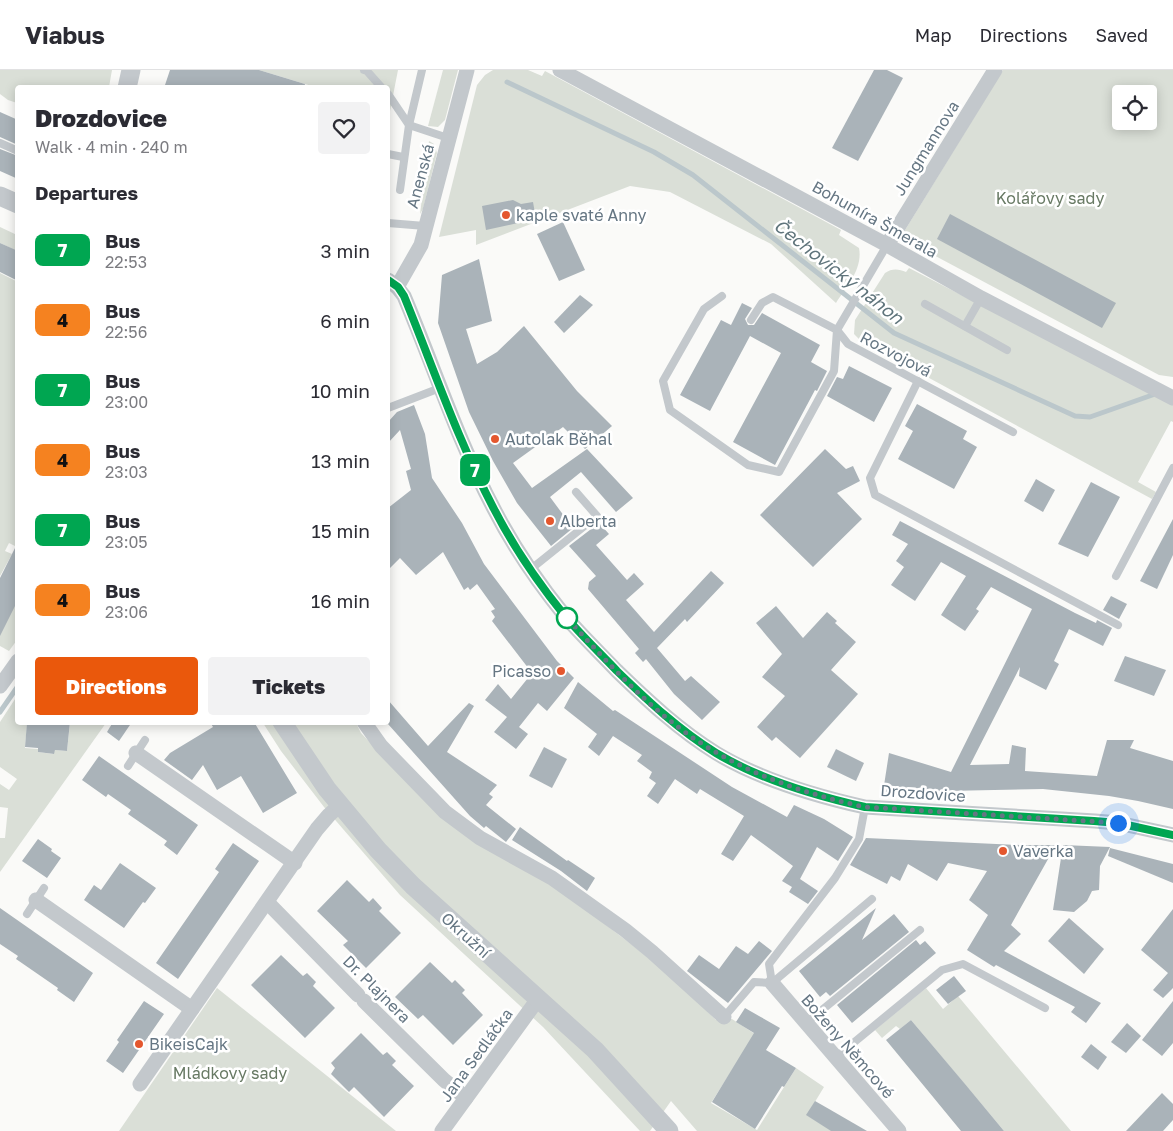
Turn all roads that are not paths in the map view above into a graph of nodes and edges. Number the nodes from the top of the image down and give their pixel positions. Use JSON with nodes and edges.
{"nodes":[{"id":1,"x":131,"y":70,"type":"edge"},
{"id":2,"x":364,"y":70,"type":"edge"},
{"id":3,"x":422,"y":70,"type":"edge"},
{"id":4,"x":467,"y":70,"type":"edge"},
{"id":5,"x":560,"y":70,"type":"edge"},
{"id":6,"x":989,"y":72,"type":"edge"},
{"id":7,"x":128,"y":85,"type":"edge"},
{"id":8,"x":379,"y":85,"type":"edge"},
{"id":9,"x":390,"y":97,"type":"edge"},
{"id":10,"x":409,"y":124,"type":"junction"},
{"id":11,"x":448,"y":138,"type":"junction"},
{"id":12,"x":0,"y":142,"type":"edge"},
{"id":13,"x":15,"y":150,"type":"edge"},
{"id":14,"x":390,"y":154,"type":"edge"},
{"id":15,"x":404,"y":157,"type":"junction"},
{"id":16,"x":400,"y":190,"type":"dead end"},
{"id":17,"x":0,"y":196,"type":"edge"},
{"id":18,"x":15,"y":203,"type":"edge"},
{"id":19,"x":390,"y":223,"type":"edge"},
{"id":20,"x":426,"y":226,"type":"junction"},
{"id":21,"x":887,"y":245,"type":"junction"},
{"id":22,"x":392,"y":284,"type":"edge"},
{"id":23,"x":722,"y":296,"type":"dead end"},
{"id":24,"x":981,"y":298,"type":"junction"},
{"id":25,"x":925,"y":304,"type":"dead end"},
{"id":26,"x":751,"y":320,"type":"dead end"},
{"id":27,"x":965,"y":326,"type":"junction"},
{"id":28,"x":837,"y":330,"type":"junction"},
{"id":29,"x":1008,"y":350,"type":"dead end"},
{"id":30,"x":918,"y":382,"type":"junction"},
{"id":31,"x":440,"y":388,"type":"junction"},
{"id":32,"x":1173,"y":398,"type":"edge"},
{"id":33,"x":390,"y":407,"type":"edge"},
{"id":34,"x":1013,"y":432,"type":"dead end"},
{"id":35,"x":1173,"y":468,"type":"edge"},
{"id":36,"x":576,"y":492,"type":"dead end"},
{"id":37,"x":530,"y":569,"type":"junction"},
{"id":38,"x":1116,"y":576,"type":"dead end"},
{"id":39,"x":1118,"y":625,"type":"dead end"},
{"id":40,"x":9,"y":666,"type":"edge"},
{"id":41,"x":0,"y":686,"type":"edge"},
{"id":42,"x":284,"y":725,"type":"edge"},
{"id":43,"x":366,"y":725,"type":"edge"},
{"id":44,"x":145,"y":740,"type":"dead end"},
{"id":45,"x":132,"y":760,"type":"joint"},
{"id":46,"x":340,"y":805,"type":"junction"},
{"id":47,"x":865,"y":807,"type":"junction"},
{"id":48,"x":1173,"y":835,"type":"edge"},
{"id":49,"x":295,"y":863,"type":"junction"},
{"id":50,"x":40,"y":894,"type":"joint"},
{"id":51,"x":872,"y":899,"type":"dead end"},
{"id":52,"x":267,"y":902,"type":"junction"},
{"id":53,"x":27,"y":914,"type":"dead end"},
{"id":54,"x":920,"y":930,"type":"dead end"},
{"id":55,"x":772,"y":983,"type":"junction"},
{"id":56,"x":538,"y":1000,"type":"junction"},
{"id":57,"x":1045,"y":1008,"type":"dead end"},
{"id":58,"x":192,"y":1009,"type":"junction"},
{"id":59,"x":724,"y":1017,"type":"joint"},
{"id":60,"x":806,"y":1023,"type":"junction"},
{"id":61,"x":836,"y":1058,"type":"junction"},
{"id":62,"x":140,"y":1084,"type":"dead end"},
{"id":63,"x":466,"y":1098,"type":"junction"},
{"id":64,"x":442,"y":1131,"type":"edge"},
{"id":65,"x":668,"y":1131,"type":"edge"},
{"id":66,"x":899,"y":1131,"type":"edge"}],
"edges":[{"from":1,"to":7,"type":"street"},
{"from":2,"to":8,"type":"lane"},
{"from":3,"to":10,"type":"lane"},
{"from":4,"to":11,"type":"street","name":"Anenská"},
{"from":5,"to":21,"type":"street","name":"Bohumíra Šmerala"},
{"from":6,"to":21,"type":"street","name":"Jungmannova"},
{"from":9,"to":10,"type":"lane"},
{"from":10,"to":11,"type":"lane"},
{"from":10,"to":15,"type":"lane"},
{"from":11,"to":20,"type":"street","name":"Anenská"},
{"from":12,"to":13,"type":"lane"},
{"from":14,"to":15,"type":"lane"},
{"from":15,"to":16,"type":"lane"},
{"from":17,"to":18,"type":"street"},
{"from":19,"to":20,"type":"lane"},
{"from":20,"to":22,"type":"street","name":"Anenská"},
{"from":21,"to":24,"type":"street","name":"Bohumíra Šmerala"},
{"from":21,"to":28,"type":"lane"},
{"from":22,"to":31,"type":"street","name":"Drozdovice"},
{"from":23,"to":28,"type":"lane"},
{"from":24,"to":27,"type":"lane"},
{"from":24,"to":32,"type":"street","name":"Bohumíra Šmerala"},
{"from":25,"to":27,"type":"lane"},
{"from":26,"to":28,"type":"lane","name":"Rozvojová"},
{"from":27,"to":29,"type":"lane"},
{"from":28,"to":30,"type":"lane","name":"Rozvojová"},
{"from":30,"to":34,"type":"lane","name":"Rozvojová"},
{"from":30,"to":39,"type":"lane"},
{"from":31,"to":33,"type":"lane"},
{"from":31,"to":37,"type":"street","name":"Drozdovice"},
{"from":35,"to":38,"type":"lane"},
{"from":36,"to":37,"type":"lane"},
{"from":37,"to":47,"type":"street","name":"Drozdovice"},
{"from":40,"to":41,"type":"street"},
{"from":42,"to":46,"type":"street","name":"Okružní"},
{"from":43,"to":59,"type":"street"},
{"from":44,"to":45,"type":"lane"},
{"from":45,"to":49,"type":"street"},
{"from":46,"to":49,"type":"street"},
{"from":46,"to":56,"type":"street","name":"Okružní"},
{"from":47,"to":48,"type":"street","name":"Drozdovice"},
{"from":47,"to":55,"type":"lane"},
{"from":49,"to":52,"type":"street"},
{"from":50,"to":53,"type":"lane"},
{"from":50,"to":58,"type":"street"},
{"from":51,"to":55,"type":"lane"},
{"from":52,"to":58,"type":"street"},
{"from":52,"to":63,"type":"street","name":"Dr. Plajnera"},
{"from":54,"to":60,"type":"lane"},
{"from":55,"to":59,"type":"lane"},
{"from":55,"to":60,"type":"street","name":"Boženy Němcové"},
{"from":56,"to":63,"type":"street","name":"Jana Sedláčka"},
{"from":56,"to":65,"type":"street","name":"Okružní"},
{"from":57,"to":61,"type":"lane"},
{"from":58,"to":62,"type":"street"},
{"from":60,"to":61,"type":"street","name":"Boženy Němcové"},
{"from":61,"to":66,"type":"street","name":"Boženy Němcové"},
{"from":63,"to":64,"type":"street","name":"Jana Sedláčka"}]}
